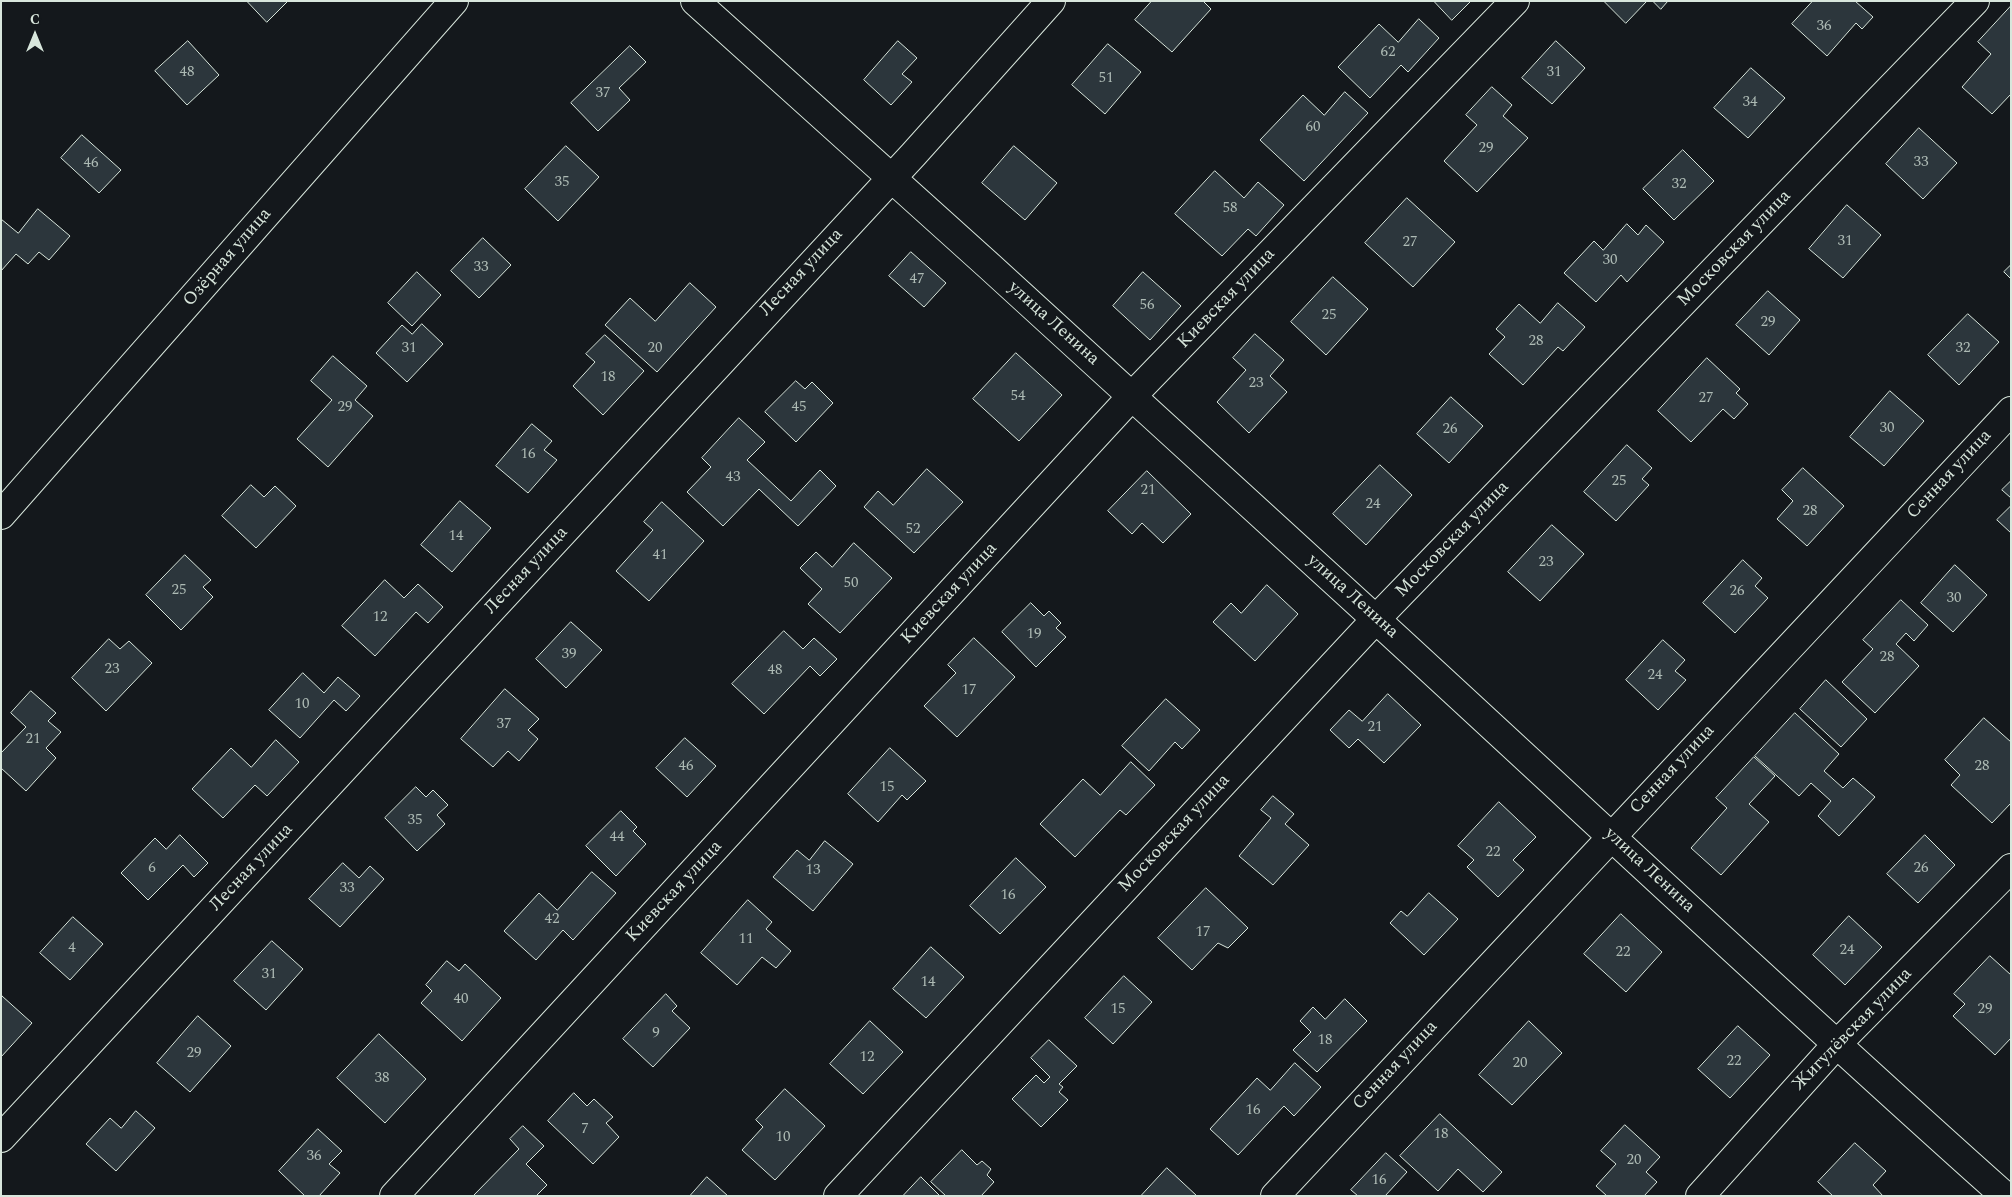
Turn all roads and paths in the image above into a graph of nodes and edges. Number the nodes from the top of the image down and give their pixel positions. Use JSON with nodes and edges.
{"nodes":[{"id":1,"x":454,"y":1,"type":"edge"},
{"id":2,"x":695,"y":1,"type":"edge"},
{"id":3,"x":1051,"y":1,"type":"edge"},
{"id":4,"x":1515,"y":1,"type":"edge"},
{"id":5,"x":1975,"y":1,"type":"edge"},
{"id":6,"x":892,"y":177,"type":"junction"},
{"id":7,"x":1132,"y":396,"type":"junction"},
{"id":8,"x":2011,"y":411,"type":"edge"},
{"id":9,"x":1,"y":515,"type":"edge"},
{"id":10,"x":1376,"y":619,"type":"junction"},
{"id":11,"x":1611,"y":836,"type":"junction"},
{"id":12,"x":2011,"y":868,"type":"edge"},
{"id":13,"x":1836,"y":1045,"type":"junction"},
{"id":14,"x":1,"y":1138,"type":"edge"},
{"id":15,"x":394,"y":1196,"type":"edge"},
{"id":16,"x":838,"y":1196,"type":"edge"},
{"id":17,"x":1275,"y":1196,"type":"edge"},
{"id":18,"x":1700,"y":1196,"type":"edge"},
{"id":19,"x":2005,"y":1196,"type":"edge"}],
"edges":[{"from":1,"to":9,"type":"street","name":"Озёрная улица"},
{"from":2,"to":6,"type":"street","name":"улица Ленина"},
{"from":3,"to":6,"type":"street","name":"Лесная улица"},
{"from":4,"to":7,"type":"street","name":"Киевская улица"},
{"from":5,"to":10,"type":"street","name":"Московская улица"},
{"from":6,"to":7,"type":"street","name":"улица Ленина"},
{"from":6,"to":14,"type":"street","name":"Лесная улица"},
{"from":7,"to":10,"type":"street","name":"улица Ленина"},
{"from":7,"to":15,"type":"street","name":"Киевская улица"},
{"from":8,"to":11,"type":"street","name":"Сенная улица"},
{"from":10,"to":11,"type":"street","name":"улица Ленина"},
{"from":10,"to":16,"type":"street","name":"Московская улица"},
{"from":11,"to":13,"type":"street","name":"улица Ленина"},
{"from":11,"to":17,"type":"street","name":"Сенная улица"},
{"from":12,"to":13,"type":"street","name":"Жигулёвская улица"},
{"from":13,"to":18,"type":"street","name":"Жигулёвская улица"},
{"from":13,"to":19,"type":"street","name":"улица Ленина"}]}
